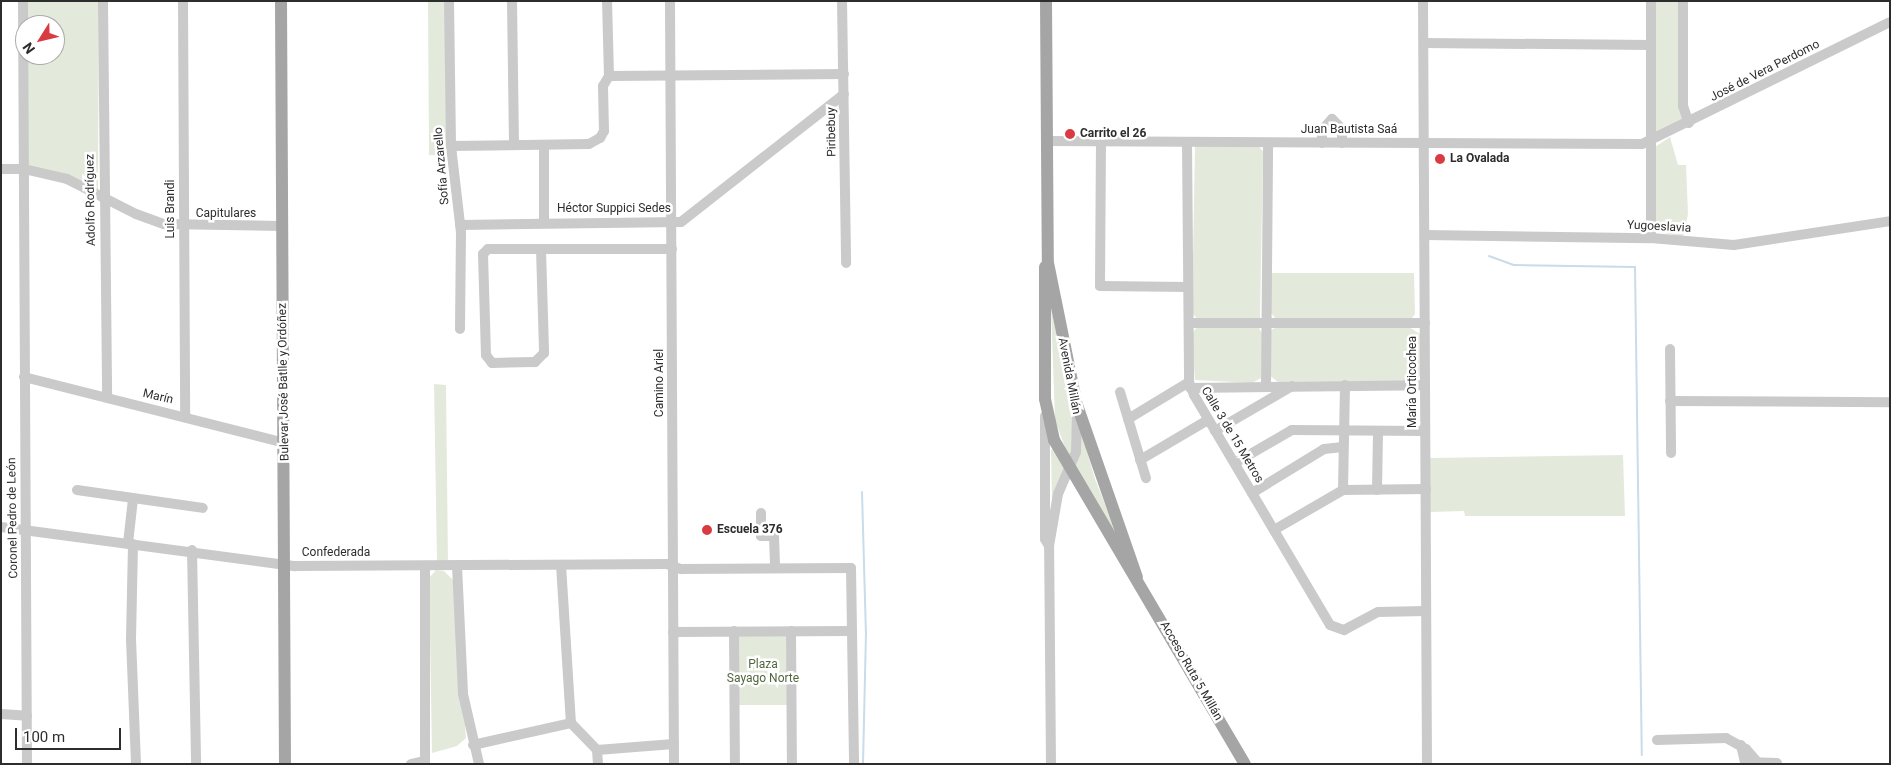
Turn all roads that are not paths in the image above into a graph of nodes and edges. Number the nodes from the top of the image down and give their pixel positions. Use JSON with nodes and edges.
{"nodes":[{"id":1,"x":23,"y":1,"type":"edge"},
{"id":2,"x":103,"y":1,"type":"edge"},
{"id":3,"x":182,"y":1,"type":"edge"},
{"id":4,"x":281,"y":1,"type":"edge"},
{"id":5,"x":449,"y":1,"type":"edge"},
{"id":6,"x":512,"y":1,"type":"edge"},
{"id":7,"x":607,"y":1,"type":"edge"},
{"id":8,"x":670,"y":1,"type":"edge"},
{"id":9,"x":842,"y":1,"type":"edge"},
{"id":10,"x":1046,"y":1,"type":"edge"},
{"id":11,"x":1423,"y":1,"type":"edge"},
{"id":12,"x":1651,"y":1,"type":"edge"},
{"id":13,"x":1683,"y":1,"type":"edge"},
{"id":14,"x":1890,"y":22,"type":"edge"},
{"id":15,"x":1424,"y":43,"type":"junction"},
{"id":16,"x":1651,"y":45,"type":"junction"},
{"id":17,"x":844,"y":74,"type":"junction"},
{"id":18,"x":670,"y":75,"type":"junction"},
{"id":19,"x":610,"y":76,"type":"junction"},
{"id":20,"x":844,"y":94,"type":"junction"},
{"id":21,"x":1689,"y":123,"type":"junction"},
{"id":22,"x":1047,"y":140,"type":"junction"},
{"id":23,"x":1101,"y":141,"type":"junction"},
{"id":24,"x":1652,"y":141,"type":"junction"},
{"id":25,"x":1187,"y":142,"type":"junction"},
{"id":26,"x":1268,"y":143,"type":"junction"},
{"id":27,"x":1322,"y":143,"type":"junction"},
{"id":28,"x":1342,"y":143,"type":"junction"},
{"id":29,"x":1425,"y":143,"type":"junction"},
{"id":30,"x":514,"y":145,"type":"junction"},
{"id":31,"x":544,"y":145,"type":"junction"},
{"id":32,"x":451,"y":146,"type":"junction"},
{"id":33,"x":24,"y":168,"type":"junction"},
{"id":34,"x":1,"y":169,"type":"edge"},
{"id":35,"x":103,"y":197,"type":"junction"},
{"id":36,"x":1890,"y":221,"type":"edge"},
{"id":37,"x":544,"y":222,"type":"junction"},
{"id":38,"x":672,"y":222,"type":"junction"},
{"id":39,"x":460,"y":224,"type":"junction"},
{"id":40,"x":184,"y":226,"type":"junction"},
{"id":41,"x":282,"y":226,"type":"junction"},
{"id":42,"x":1425,"y":235,"type":"junction"},
{"id":43,"x":1652,"y":238,"type":"junction"},
{"id":44,"x":540,"y":249,"type":"junction"},
{"id":45,"x":672,"y":249,"type":"junction"},
{"id":46,"x":846,"y":263,"type":"dead end"},
{"id":47,"x":1048,"y":263,"type":"junction"},
{"id":48,"x":1188,"y":287,"type":"junction"},
{"id":49,"x":1189,"y":323,"type":"junction"},
{"id":50,"x":1425,"y":323,"type":"junction"},
{"id":51,"x":1266,"y":324,"type":"junction"},
{"id":52,"x":460,"y":329,"type":"dead end"},
{"id":53,"x":1670,"y":349,"type":"dead end"},
{"id":54,"x":24,"y":376,"type":"junction"},
{"id":55,"x":1424,"y":384,"type":"junction"},
{"id":56,"x":1190,"y":385,"type":"junction"},
{"id":57,"x":1266,"y":385,"type":"junction"},
{"id":58,"x":1294,"y":385,"type":"junction"},
{"id":59,"x":1345,"y":385,"type":"junction"},
{"id":60,"x":1120,"y":392,"type":"dead end"},
{"id":61,"x":107,"y":398,"type":"junction"},
{"id":62,"x":1045,"y":399,"type":"junction"},
{"id":63,"x":1670,"y":401,"type":"junction"},
{"id":64,"x":1890,"y":402,"type":"edge"},
{"id":65,"x":1077,"y":406,"type":"junction"},
{"id":66,"x":185,"y":416,"type":"junction"},
{"id":67,"x":1128,"y":419,"type":"junction"},
{"id":68,"x":1208,"y":420,"type":"junction"},
{"id":69,"x":1343,"y":430,"type":"junction"},
{"id":70,"x":1215,"y":431,"type":"junction"},
{"id":71,"x":1425,"y":431,"type":"junction"},
{"id":72,"x":1378,"y":432,"type":"junction"},
{"id":73,"x":285,"y":443,"type":"junction"},
{"id":74,"x":1343,"y":447,"type":"junction"},
{"id":75,"x":1671,"y":452,"type":"dead end"},
{"id":76,"x":1140,"y":460,"type":"junction"},
{"id":77,"x":1235,"y":463,"type":"junction"},
{"id":78,"x":1069,"y":469,"type":"junction"},
{"id":79,"x":1146,"y":478,"type":"dead end"},
{"id":80,"x":1426,"y":489,"type":"junction"},
{"id":81,"x":77,"y":490,"type":"dead end"},
{"id":82,"x":1343,"y":490,"type":"junction"},
{"id":83,"x":1377,"y":490,"type":"junction"},
{"id":84,"x":1252,"y":493,"type":"junction"},
{"id":85,"x":133,"y":499,"type":"junction"},
{"id":86,"x":203,"y":508,"type":"dead end"},
{"id":87,"x":761,"y":513,"type":"dead end"},
{"id":88,"x":1,"y":527,"type":"edge"},
{"id":89,"x":1274,"y":530,"type":"junction"},
{"id":90,"x":26,"y":531,"type":"junction"},
{"id":91,"x":131,"y":544,"type":"junction"},
{"id":92,"x":1049,"y":546,"type":"junction"},
{"id":93,"x":192,"y":550,"type":"junction"},
{"id":94,"x":286,"y":563,"type":"junction"},
{"id":95,"x":561,"y":565,"type":"junction"},
{"id":96,"x":425,"y":566,"type":"junction"},
{"id":97,"x":457,"y":566,"type":"junction"},
{"id":98,"x":674,"y":566,"type":"junction"},
{"id":99,"x":775,"y":567,"type":"junction"},
{"id":100,"x":1137,"y":578,"type":"junction"},
{"id":101,"x":1426,"y":611,"type":"junction"},
{"id":102,"x":734,"y":631,"type":"junction"},
{"id":103,"x":791,"y":631,"type":"junction"},
{"id":104,"x":852,"y":631,"type":"junction"},
{"id":105,"x":674,"y":632,"type":"junction"},
{"id":106,"x":1,"y":714,"type":"edge"},
{"id":107,"x":27,"y":716,"type":"junction"},
{"id":108,"x":571,"y":723,"type":"junction"},
{"id":109,"x":1657,"y":740,"type":"dead end"},
{"id":110,"x":674,"y":744,"type":"junction"},
{"id":111,"x":473,"y":745,"type":"junction"},
{"id":112,"x":597,"y":750,"type":"junction"},
{"id":113,"x":424,"y":762,"type":"edge"},
{"id":114,"x":1777,"y":763,"type":"edge"},
{"id":115,"x":27,"y":764,"type":"edge"},
{"id":116,"x":136,"y":764,"type":"edge"},
{"id":117,"x":196,"y":764,"type":"edge"},
{"id":118,"x":285,"y":764,"type":"edge"},
{"id":119,"x":411,"y":764,"type":"edge"},
{"id":120,"x":479,"y":764,"type":"edge"},
{"id":121,"x":598,"y":764,"type":"edge"},
{"id":122,"x":674,"y":764,"type":"edge"},
{"id":123,"x":735,"y":764,"type":"edge"},
{"id":124,"x":792,"y":764,"type":"edge"},
{"id":125,"x":854,"y":764,"type":"edge"},
{"id":126,"x":1051,"y":764,"type":"edge"},
{"id":127,"x":1245,"y":764,"type":"edge"},
{"id":128,"x":1427,"y":764,"type":"edge"},
{"id":129,"x":1759,"y":764,"type":"edge"}],
"edges":[{"from":1,"to":33,"type":"street","name":"Coronel Pedro de León"},
{"from":2,"to":35,"type":"street","name":"Adolfo Rodríguez"},
{"from":3,"to":40,"type":"street","name":"Luis Brandi"},
{"from":4,"to":41,"type":"main road","name":"Bulevar José Batlle y Ordóñez"},
{"from":5,"to":32,"type":"street","name":"Sofía Arzarello"},
{"from":6,"to":30,"type":"street"},
{"from":7,"to":19,"type":"street"},
{"from":8,"to":18,"type":"street","name":"Camino Ariel"},
{"from":9,"to":17,"type":"street","name":"Piribebuy"},
{"from":10,"to":22,"type":"main road","name":"Avenida Millán"},
{"from":11,"to":15,"type":"street","name":"María Orticochea"},
{"from":12,"to":16,"type":"street"},
{"from":13,"to":21,"type":"street"},
{"from":14,"to":21,"type":"street","name":"José de Vera Perdomo"},
{"from":15,"to":16,"type":"street"},
{"from":15,"to":29,"type":"street","name":"María Orticochea"},
{"from":16,"to":24,"type":"street"},
{"from":17,"to":18,"type":"street"},
{"from":17,"to":20,"type":"street","name":"Piribebuy"},
{"from":18,"to":19,"type":"street"},
{"from":18,"to":38,"type":"street","name":"Camino Ariel"},
{"from":19,"to":31,"type":"street"},
{"from":20,"to":38,"type":"street","name":"Héctor Suppici Sedes"},
{"from":20,"to":46,"type":"street","name":"Piribebuy"},
{"from":21,"to":24,"type":"street","name":"José de Vera Perdomo"},
{"from":22,"to":23,"type":"street","name":"Juan Bautista Saá"},
{"from":22,"to":47,"type":"main road","name":"Avenida Millán"},
{"from":23,"to":25,"type":"street","name":"Juan Bautista Saá"},
{"from":23,"to":48,"type":"street"},
{"from":24,"to":29,"type":"street","name":"Juan Bautista Saá"},
{"from":24,"to":43,"type":"street"},
{"from":25,"to":26,"type":"street","name":"Juan Bautista Saá"},
{"from":25,"to":48,"type":"street","name":"Calle 3 de 15 Metros"},
{"from":26,"to":27,"type":"street","name":"Juan Bautista Saá"},
{"from":26,"to":51,"type":"street"},
{"from":27,"to":28,"type":"street","name":"Juan Bautista Saá"},
{"from":27,"to":28,"type":"street"},
{"from":28,"to":29,"type":"street","name":"Juan Bautista Saá"},
{"from":29,"to":42,"type":"street","name":"María Orticochea"},
{"from":30,"to":31,"type":"street"},
{"from":30,"to":32,"type":"street"},
{"from":31,"to":37,"type":"street"},
{"from":32,"to":39,"type":"street","name":"Sofía Arzarello"},
{"from":33,"to":34,"type":"street","name":"Capitulares"},
{"from":33,"to":35,"type":"street","name":"Capitulares"},
{"from":33,"to":54,"type":"street","name":"Coronel Pedro de León"},
{"from":35,"to":40,"type":"street","name":"Capitulares"},
{"from":35,"to":61,"type":"street","name":"Adolfo Rodríguez"},
{"from":36,"to":43,"type":"street","name":"Yugoeslavia"},
{"from":37,"to":38,"type":"street","name":"Héctor Suppici Sedes"},
{"from":37,"to":39,"type":"street","name":"Héctor Suppici Sedes"},
{"from":38,"to":45,"type":"street","name":"Camino Ariel"},
{"from":39,"to":52,"type":"street","name":"Sofía Arzarello"},
{"from":40,"to":41,"type":"street","name":"Capitulares"},
{"from":40,"to":66,"type":"street","name":"Luis Brandi"},
{"from":41,"to":73,"type":"main road","name":"Bulevar José Batlle y Ordóñez"},
{"from":42,"to":43,"type":"street","name":"Yugoeslavia"},
{"from":42,"to":50,"type":"street","name":"María Orticochea"},
{"from":44,"to":44,"type":"street"},
{"from":44,"to":45,"type":"street"},
{"from":45,"to":98,"type":"street","name":"Camino Ariel"},
{"from":47,"to":62,"type":"main road","name":"Avenida Millán"},
{"from":47,"to":65,"type":"main road","name":"Avenida Millán"},
{"from":48,"to":49,"type":"street","name":"Calle 3 de 15 Metros"},
{"from":49,"to":51,"type":"street"},
{"from":49,"to":56,"type":"street","name":"Calle 3 de 15 Metros"},
{"from":50,"to":51,"type":"street"},
{"from":50,"to":55,"type":"street","name":"María Orticochea"},
{"from":51,"to":57,"type":"street"},
{"from":53,"to":63,"type":"street"},
{"from":54,"to":61,"type":"street","name":"Marín"},
{"from":54,"to":90,"type":"street","name":"Coronel Pedro de León"},
{"from":55,"to":59,"type":"street"},
{"from":55,"to":71,"type":"street","name":"María Orticochea"},
{"from":56,"to":57,"type":"street"},
{"from":56,"to":67,"type":"street"},
{"from":56,"to":68,"type":"street","name":"Calle 3 de 15 Metros"},
{"from":57,"to":58,"type":"street"},
{"from":58,"to":59,"type":"street"},
{"from":58,"to":70,"type":"street"},
{"from":59,"to":69,"type":"street"},
{"from":60,"to":67,"type":"street"},
{"from":61,"to":66,"type":"street","name":"Marín"},
{"from":62,"to":78,"type":"main road","name":"Acceso Ruta 5 Millán"},
{"from":62,"to":92,"type":"street","name":"Avenida Millán"},
{"from":63,"to":64,"type":"street"},
{"from":63,"to":75,"type":"street"},
{"from":65,"to":78,"type":"street","name":"Avenida Millán"},
{"from":65,"to":100,"type":"main road","name":"Acceso Ruta 5 Millán"},
{"from":66,"to":73,"type":"street","name":"Marín"},
{"from":67,"to":76,"type":"street"},
{"from":68,"to":70,"type":"street","name":"Calle 3 de 15 Metros"},
{"from":68,"to":76,"type":"street"},
{"from":69,"to":72,"type":"street"},
{"from":69,"to":74,"type":"street"},
{"from":69,"to":77,"type":"street"},
{"from":70,"to":77,"type":"street","name":"Calle 3 de 15 Metros"},
{"from":71,"to":72,"type":"street"},
{"from":71,"to":80,"type":"street","name":"María Orticochea"},
{"from":72,"to":83,"type":"street"},
{"from":73,"to":94,"type":"main road","name":"Bulevar José Batlle y Ordóñez"},
{"from":74,"to":82,"type":"street"},
{"from":74,"to":84,"type":"street"},
{"from":76,"to":79,"type":"street"},
{"from":77,"to":84,"type":"street","name":"Calle 3 de 15 Metros"},
{"from":78,"to":92,"type":"street","name":"Avenida Millán"},
{"from":78,"to":100,"type":"main road","name":"Acceso Ruta 5 Millán"},
{"from":80,"to":83,"type":"street"},
{"from":80,"to":101,"type":"street","name":"María Orticochea"},
{"from":81,"to":85,"type":"street"},
{"from":82,"to":83,"type":"street"},
{"from":82,"to":89,"type":"street"},
{"from":84,"to":89,"type":"street","name":"Calle 3 de 15 Metros"},
{"from":85,"to":86,"type":"street"},
{"from":85,"to":91,"type":"street"},
{"from":87,"to":99,"type":"street"},
{"from":88,"to":90,"type":"street","name":"Confederada"},
{"from":89,"to":101,"type":"street","name":"Calle 3 de 15 Metros"},
{"from":90,"to":91,"type":"street","name":"Confederada"},
{"from":90,"to":107,"type":"street","name":"Coronel Pedro de León"},
{"from":91,"to":93,"type":"street","name":"Confederada"},
{"from":91,"to":116,"type":"street"},
{"from":92,"to":126,"type":"street","name":"Avenida Millán"},
{"from":93,"to":94,"type":"street","name":"Confederada"},
{"from":93,"to":117,"type":"street"},
{"from":94,"to":96,"type":"street","name":"Confederada"},
{"from":94,"to":118,"type":"main road","name":"Bulevar José Batlle y Ordóñez"},
{"from":95,"to":97,"type":"street","name":"Confederada"},
{"from":95,"to":98,"type":"street","name":"Confederada"},
{"from":95,"to":108,"type":"street"},
{"from":96,"to":97,"type":"street","name":"Confederada"},
{"from":96,"to":113,"type":"street"},
{"from":97,"to":111,"type":"street"},
{"from":98,"to":99,"type":"street","name":"Confederada"},
{"from":98,"to":105,"type":"street","name":"Camino Ariel"},
{"from":99,"to":104,"type":"street","name":"Confederada"},
{"from":100,"to":127,"type":"main road","name":"Acceso Ruta 5 Millán"},
{"from":101,"to":128,"type":"street","name":"María Orticochea"},
{"from":102,"to":103,"type":"street"},
{"from":102,"to":105,"type":"street"},
{"from":102,"to":123,"type":"street"},
{"from":103,"to":104,"type":"street"},
{"from":103,"to":124,"type":"street"},
{"from":104,"to":125,"type":"street"},
{"from":105,"to":110,"type":"street","name":"Camino Ariel"},
{"from":106,"to":107,"type":"street"},
{"from":107,"to":115,"type":"street","name":"Coronel Pedro de León"},
{"from":108,"to":111,"type":"street"},
{"from":108,"to":112,"type":"street"},
{"from":109,"to":129,"type":"street"},
{"from":110,"to":112,"type":"street"},
{"from":110,"to":122,"type":"street","name":"Camino Ariel"},
{"from":111,"to":120,"type":"street"},
{"from":112,"to":121,"type":"street"},
{"from":113,"to":119,"type":"street"},
{"from":114,"to":129,"type":"street"}]}
